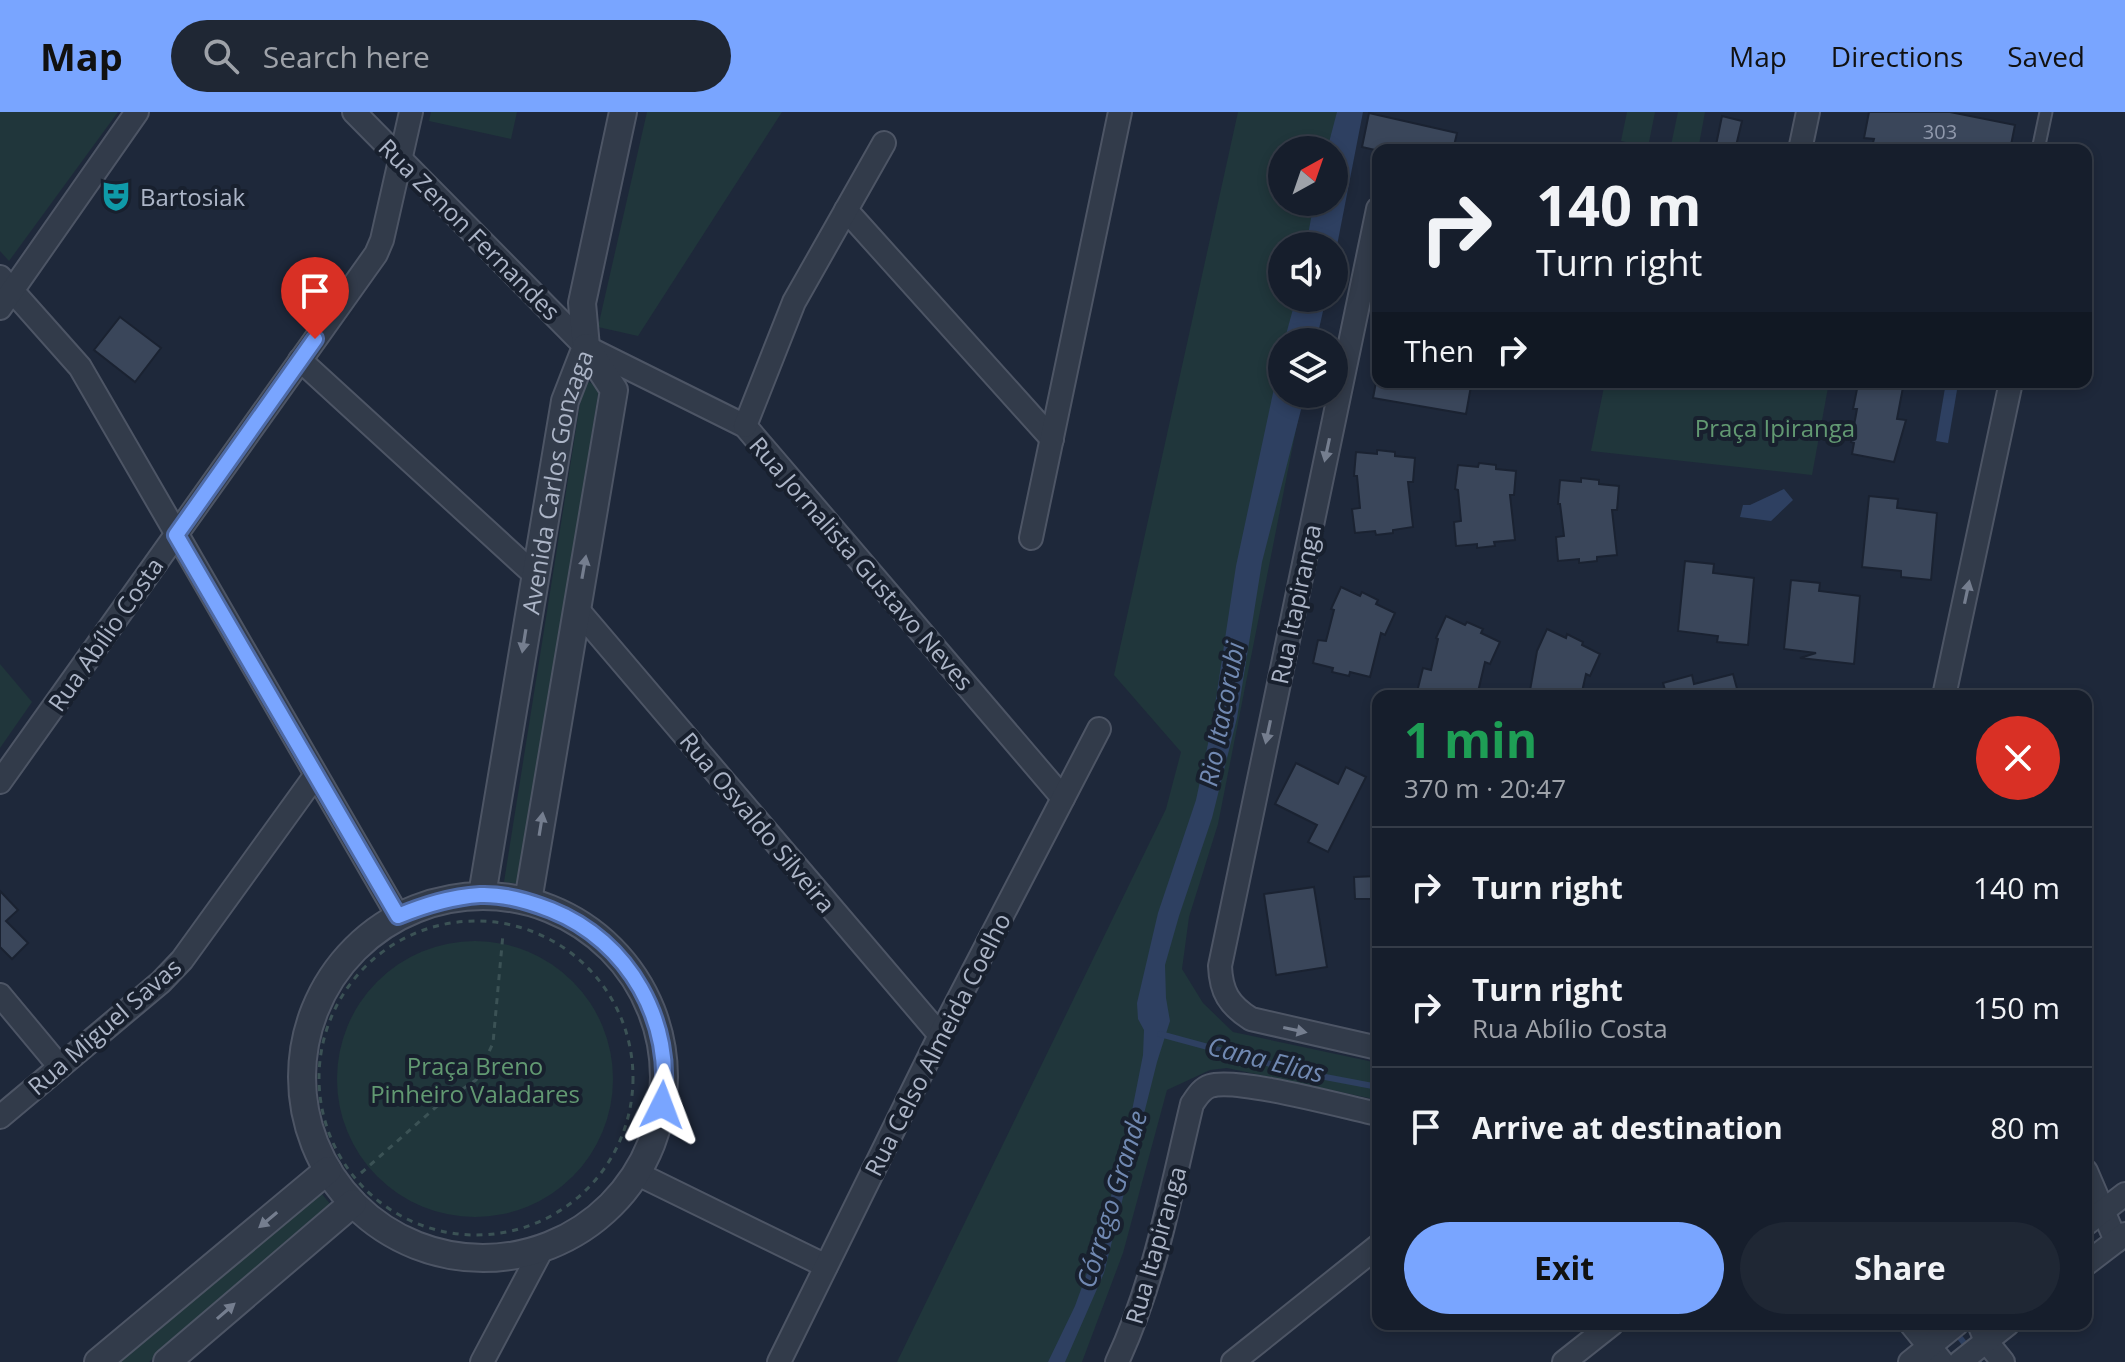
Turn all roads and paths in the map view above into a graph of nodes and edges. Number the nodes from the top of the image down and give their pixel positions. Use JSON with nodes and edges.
{"nodes":[{"id":1,"x":137,"y":112,"type":"edge"},
{"id":2,"x":354,"y":112,"type":"edge"},
{"id":3,"x":411,"y":112,"type":"edge"},
{"id":4,"x":623,"y":112,"type":"edge"},
{"id":5,"x":1120,"y":112,"type":"edge"},
{"id":6,"x":1808,"y":112,"type":"edge"},
{"id":7,"x":2046,"y":112,"type":"edge"},
{"id":8,"x":884,"y":143,"type":"dead end"},
{"id":9,"x":1801,"y":144,"type":"edge"},
{"id":10,"x":2039,"y":144,"type":"edge"},
{"id":11,"x":400,"y":159,"type":"junction"},
{"id":12,"x":846,"y":210,"type":"junction"},
{"id":13,"x":1372,"y":238,"type":"edge"},
{"id":14,"x":4,"y":292,"type":"edge"},
{"id":15,"x":586,"y":347,"type":"junction"},
{"id":16,"x":300,"y":360,"type":"junction"},
{"id":17,"x":2010,"y":388,"type":"edge"},
{"id":18,"x":745,"y":426,"type":"junction"},
{"id":19,"x":1052,"y":439,"type":"junction"},
{"id":20,"x":176,"y":535,"type":"junction"},
{"id":21,"x":1031,"y":538,"type":"dead end"},
{"id":22,"x":535,"y":575,"type":"junction"},
{"id":23,"x":577,"y":609,"type":"junction"},
{"id":24,"x":1946,"y":690,"type":"edge"},
{"id":25,"x":1099,"y":729,"type":"dead end"},
{"id":26,"x":315,"y":776,"type":"junction"},
{"id":27,"x":0,"y":782,"type":"edge"},
{"id":28,"x":1063,"y":798,"type":"junction"},
{"id":29,"x":482,"y":895,"type":"junction"},
{"id":30,"x":528,"y":901,"type":"junction"},
{"id":31,"x":398,"y":916,"type":"junction"},
{"id":32,"x":503,"y":934,"type":"dead end"},
{"id":33,"x":0,"y":995,"type":"edge"},
{"id":34,"x":940,"y":1035,"type":"junction"},
{"id":35,"x":1372,"y":1047,"type":"edge"},
{"id":36,"x":60,"y":1067,"type":"junction"},
{"id":37,"x":1372,"y":1113,"type":"edge"},
{"id":38,"x":0,"y":1117,"type":"edge"},
{"id":39,"x":328,"y":1170,"type":"junction"},
{"id":40,"x":361,"y":1173,"type":"dead end"},
{"id":41,"x":638,"y":1174,"type":"junction"},
{"id":42,"x":354,"y":1190,"type":"junction"},
{"id":43,"x":2125,"y":1194,"type":"edge"},
{"id":44,"x":2094,"y":1218,"type":"edge"},
{"id":45,"x":2120,"y":1237,"type":"edge"},
{"id":46,"x":542,"y":1249,"type":"junction"},
{"id":47,"x":1372,"y":1251,"type":"edge"},
{"id":48,"x":2092,"y":1259,"type":"edge"},
{"id":49,"x":826,"y":1266,"type":"junction"},
{"id":50,"x":1604,"y":1330,"type":"edge"},
{"id":51,"x":1917,"y":1330,"type":"edge"},
{"id":52,"x":1952,"y":1330,"type":"edge"},
{"id":53,"x":1982,"y":1337,"type":"edge"},
{"id":54,"x":1935,"y":1350,"type":"edge"},
{"id":55,"x":98,"y":1362,"type":"edge"},
{"id":56,"x":167,"y":1362,"type":"edge"},
{"id":57,"x":482,"y":1362,"type":"edge"},
{"id":58,"x":779,"y":1362,"type":"edge"},
{"id":59,"x":1117,"y":1362,"type":"edge"},
{"id":60,"x":1233,"y":1362,"type":"edge"},
{"id":61,"x":1564,"y":1362,"type":"edge"},
{"id":62,"x":1910,"y":1362,"type":"edge"},
{"id":63,"x":1960,"y":1362,"type":"edge"},
{"id":64,"x":2003,"y":1362,"type":"edge"}],
"edges":[{"from":1,"to":14,"type":"street"},
{"from":2,"to":11,"type":"street","name":"Rua Zenon Fernandes"},
{"from":3,"to":11,"type":"street","name":"Rua Abílio Costa"},
{"from":4,"to":15,"type":"street"},
{"from":5,"to":19,"type":"street"},
{"from":6,"to":9,"type":"street"},
{"from":7,"to":10,"type":"lane"},
{"from":8,"to":12,"type":"street"},
{"from":11,"to":15,"type":"street","name":"Rua Zenon Fernandes"},
{"from":11,"to":16,"type":"street","name":"Rua Abílio Costa"},
{"from":12,"to":18,"type":"street"},
{"from":12,"to":19,"type":"street"},
{"from":13,"to":35,"type":"street","name":"Rua Itapiranga","one_way":true},
{"from":14,"to":20,"type":"street"},
{"from":15,"to":18,"type":"street","name":"Rua Jornalista Gustavo Neves"},
{"from":15,"to":22,"type":"street","name":"Avenida Carlos Gonzaga"},
{"from":23,"to":15,"type":"street","name":"Avenida Carlos Gonzaga","one_way":true},
{"from":16,"to":20,"type":"street","name":"Rua Abílio Costa"},
{"from":16,"to":22,"type":"street"},
{"from":24,"to":17,"type":"street","one_way":true},
{"from":18,"to":28,"type":"street","name":"Rua Jornalista Gustavo Neves"},
{"from":19,"to":21,"type":"street"},
{"from":20,"to":26,"type":"street"},
{"from":20,"to":27,"type":"street","name":"Rua Abílio Costa"},
{"from":22,"to":29,"type":"street","name":"Avenida Carlos Gonzaga","one_way":true},
{"from":30,"to":23,"type":"street","name":"Avenida Carlos Gonzaga","one_way":true},
{"from":23,"to":34,"type":"street","name":"Rua Osvaldo Silveira"},
{"from":25,"to":28,"type":"street","name":"Rua Celso Almeida Coelho"},
{"from":26,"to":31,"type":"street"},
{"from":26,"to":36,"type":"street","name":"Rua Miguel Savas"},
{"from":28,"to":34,"type":"street","name":"Rua Celso Almeida Coelho"},
{"from":29,"to":30,"type":"street"},
{"from":29,"to":31,"type":"street"},
{"from":30,"to":41,"type":"street"},
{"from":31,"to":39,"type":"street"},
{"from":32,"to":40,"type":"path"},
{"from":33,"to":36,"type":"street"},
{"from":34,"to":49,"type":"street","name":"Rua Celso Almeida Coelho"},
{"from":36,"to":38,"type":"street","name":"Rua Miguel Savas"},
{"from":37,"to":59,"type":"street","name":"Rua Itapiranga"},
{"from":39,"to":42,"type":"street"},
{"from":39,"to":55,"type":"street","one_way":true},
{"from":41,"to":46,"type":"street"},
{"from":41,"to":49,"type":"street"},
{"from":42,"to":42,"type":"path"},
{"from":42,"to":46,"type":"street"},
{"from":56,"to":42,"type":"street","one_way":true},
{"from":43,"to":44,"type":"street"},
{"from":44,"to":45,"type":"street"},
{"from":45,"to":48,"type":"street"},
{"from":46,"to":57,"type":"street"},
{"from":47,"to":60,"type":"street"},
{"from":49,"to":58,"type":"street","name":"Rua Celso Almeida Coelho"},
{"from":50,"to":61,"type":"street"},
{"from":51,"to":54,"type":"street"},
{"from":52,"to":54,"type":"street"},
{"from":53,"to":63,"type":"street"},
{"from":53,"to":64,"type":"street"},
{"from":54,"to":62,"type":"street"}]}
